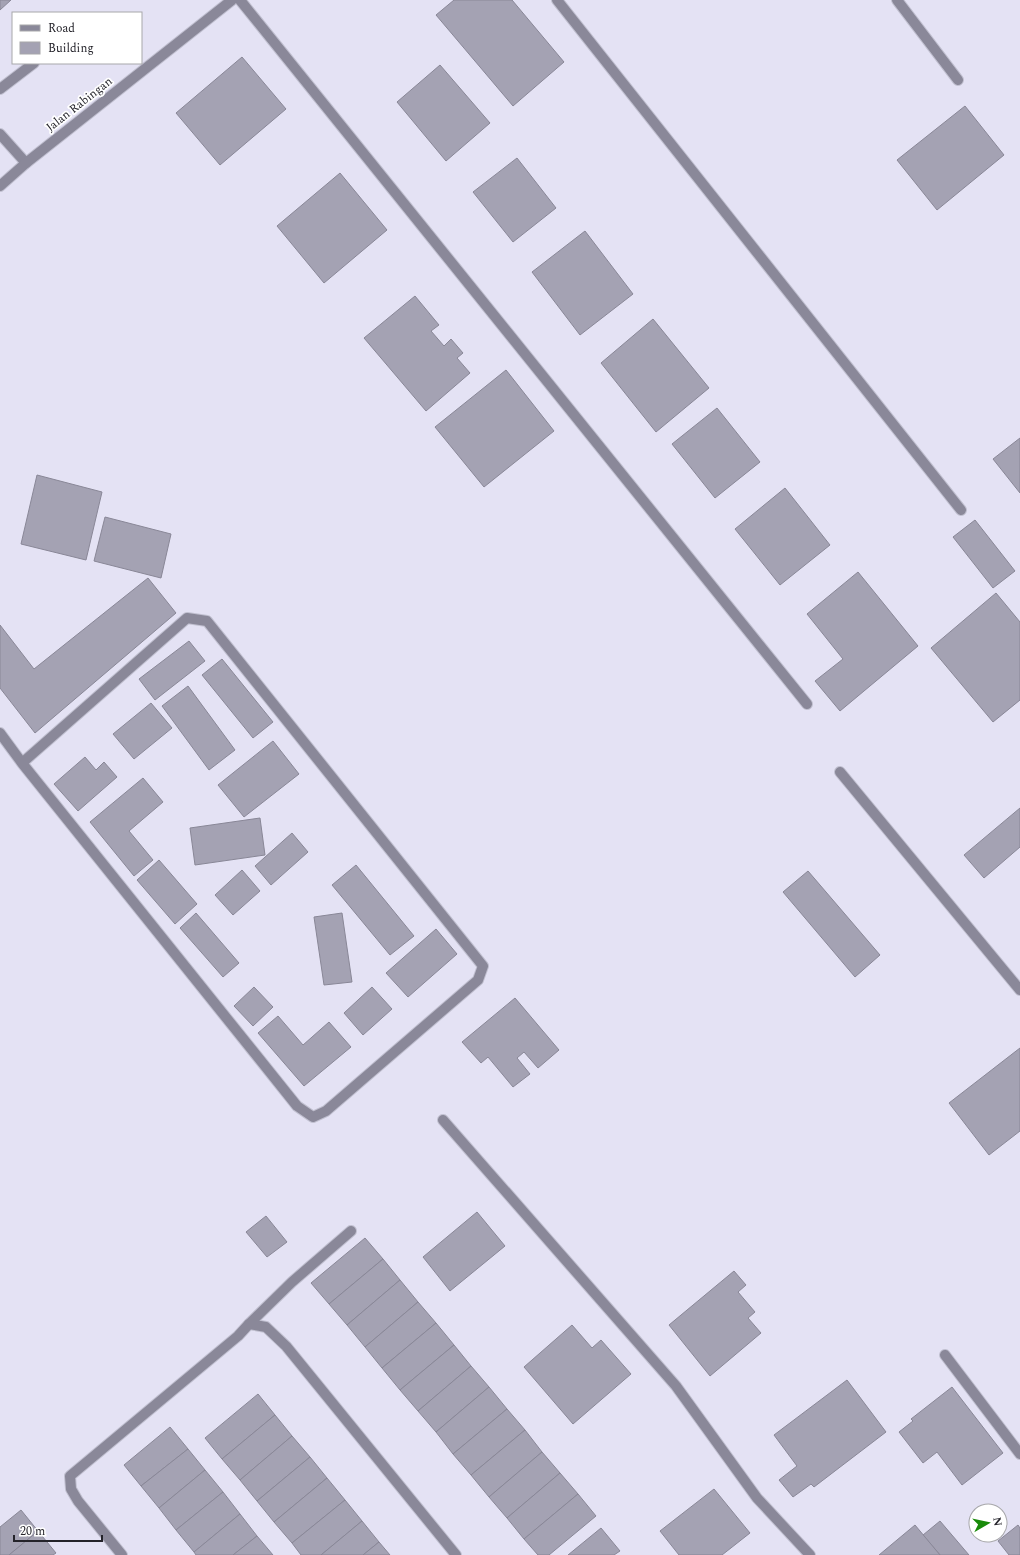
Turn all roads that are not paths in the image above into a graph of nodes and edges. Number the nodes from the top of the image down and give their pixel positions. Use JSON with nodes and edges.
{"nodes":[{"id":1,"x":232,"y":0,"type":"edge"},
{"id":2,"x":240,"y":0,"type":"edge"},
{"id":3,"x":557,"y":0,"type":"edge"},
{"id":4,"x":897,"y":0,"type":"edge"},
{"id":5,"x":33,"y":64,"type":"edge"},
{"id":6,"x":958,"y":80,"type":"dead end"},
{"id":7,"x":0,"y":89,"type":"edge"},
{"id":8,"x":0,"y":134,"type":"edge"},
{"id":9,"x":26,"y":163,"type":"junction"},
{"id":10,"x":0,"y":186,"type":"edge"},
{"id":11,"x":961,"y":510,"type":"dead end"},
{"id":12,"x":807,"y":704,"type":"dead end"},
{"id":13,"x":0,"y":733,"type":"edge"},
{"id":14,"x":22,"y":763,"type":"junction"},
{"id":15,"x":840,"y":772,"type":"dead end"},
{"id":16,"x":1020,"y":990,"type":"edge"},
{"id":17,"x":443,"y":1120,"type":"dead end"},
{"id":18,"x":351,"y":1231,"type":"dead end"},
{"id":19,"x":249,"y":1324,"type":"junction"},
{"id":20,"x":944,"y":1355,"type":"dead end"},
{"id":21,"x":1020,"y":1454,"type":"edge"},
{"id":22,"x":122,"y":1555,"type":"edge"},
{"id":23,"x":456,"y":1555,"type":"edge"},
{"id":24,"x":810,"y":1555,"type":"edge"}],
"edges":[{"from":1,"to":9,"type":"street","name":"Jalan Rabingan"},
{"from":2,"to":12,"type":"street"},
{"from":3,"to":11,"type":"street"},
{"from":4,"to":6,"type":"street"},
{"from":5,"to":7,"type":"street"},
{"from":8,"to":9,"type":"street"},
{"from":9,"to":10,"type":"street","name":"Jalan Rabingan"},
{"from":13,"to":14,"type":"street"},
{"from":14,"to":14,"type":"street"},
{"from":15,"to":16,"type":"street"},
{"from":17,"to":24,"type":"street"},
{"from":18,"to":19,"type":"street"},
{"from":19,"to":22,"type":"street"},
{"from":19,"to":23,"type":"street"},
{"from":20,"to":21,"type":"street"}]}
